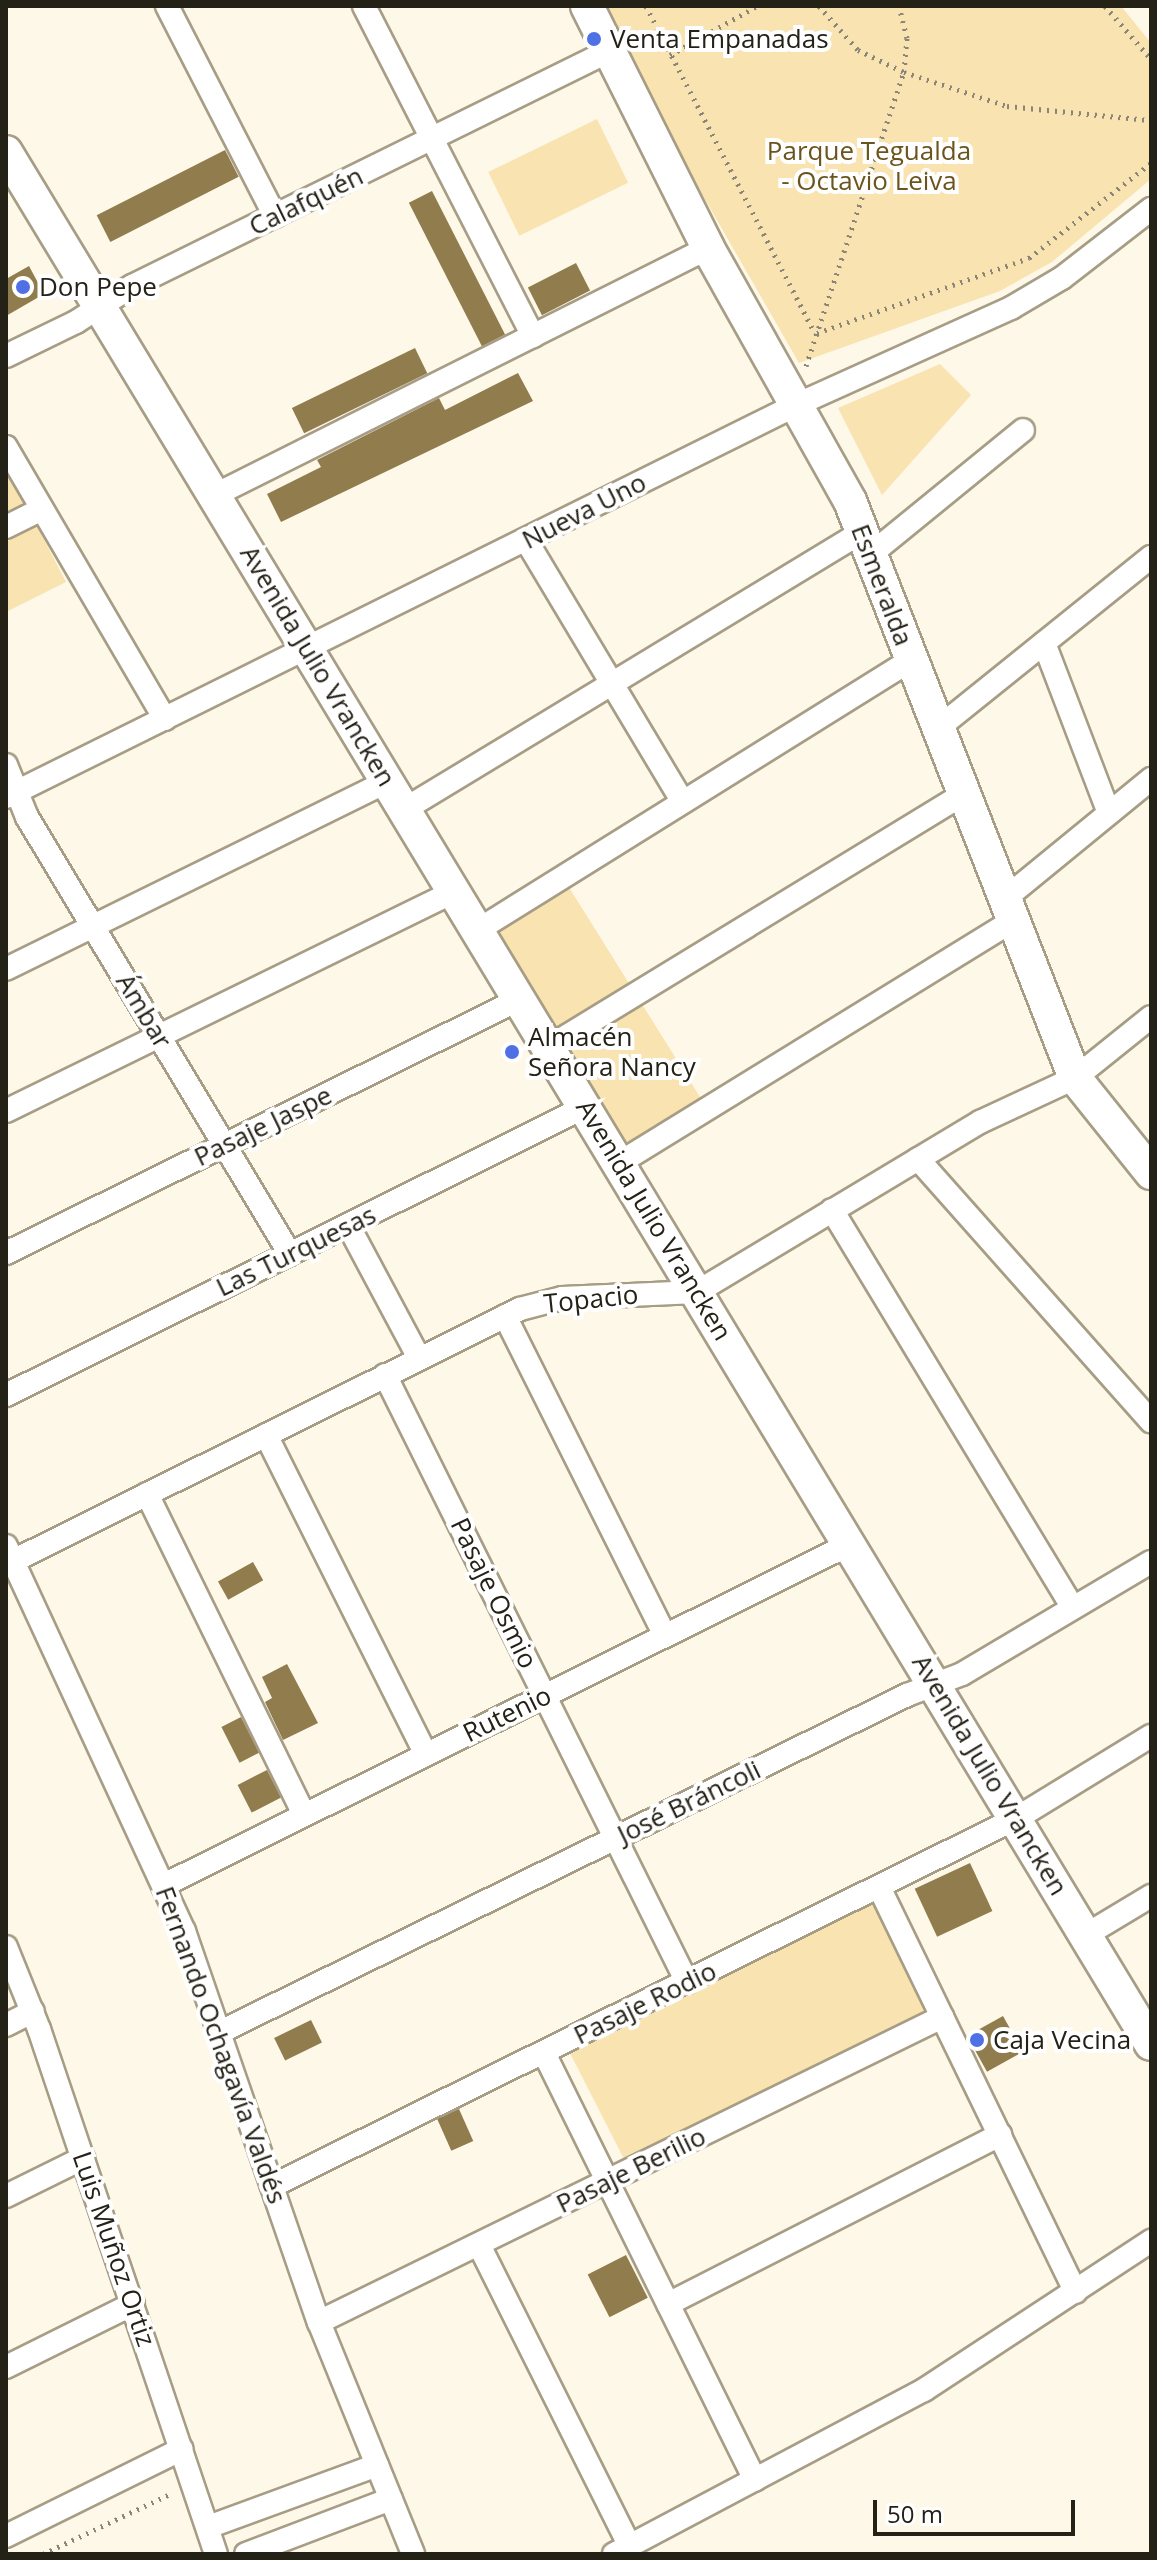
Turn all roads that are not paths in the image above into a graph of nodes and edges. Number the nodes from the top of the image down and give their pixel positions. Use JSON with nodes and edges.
{"nodes":[{"id":1,"x":167,"y":6,"type":"edge"},
{"id":2,"x":364,"y":6,"type":"edge"},
{"id":3,"x":587,"y":6,"type":"edge"},
{"id":4,"x":609,"y":51,"type":"junction"},
{"id":5,"x":432,"y":139,"type":"junction"},
{"id":6,"x":10,"y":167,"type":"edge"},
{"id":7,"x":1151,"y":209,"type":"edge"},
{"id":8,"x":275,"y":216,"type":"junction"},
{"id":9,"x":708,"y":248,"type":"junction"},
{"id":10,"x":99,"y":306,"type":"junction"},
{"id":11,"x":533,"y":336,"type":"junction"},
{"id":12,"x":6,"y":356,"type":"edge"},
{"id":13,"x":794,"y":406,"type":"junction"},
{"id":14,"x":1023,"y":430,"type":"dead end"},
{"id":15,"x":6,"y":447,"type":"edge"},
{"id":16,"x":215,"y":495,"type":"junction"},
{"id":17,"x":42,"y":509,"type":"junction"},
{"id":18,"x":6,"y":527,"type":"edge"},
{"id":19,"x":526,"y":540,"type":"junction"},
{"id":20,"x":867,"y":543,"type":"junction"},
{"id":21,"x":1151,"y":557,"type":"edge"},
{"id":22,"x":1044,"y":643,"type":"junction"},
{"id":23,"x":307,"y":650,"type":"junction"},
{"id":24,"x":911,"y":660,"type":"junction"},
{"id":25,"x":612,"y":684,"type":"junction"},
{"id":26,"x":165,"y":719,"type":"junction"},
{"id":27,"x":937,"y":729,"type":"junction"},
{"id":28,"x":6,"y":765,"type":"edge"},
{"id":29,"x":1151,"y":779,"type":"edge"},
{"id":30,"x":388,"y":781,"type":"junction"},
{"id":31,"x":12,"y":794,"type":"edge"},
{"id":32,"x":962,"y":795,"type":"junction"},
{"id":33,"x":683,"y":802,"type":"junction"},
{"id":34,"x":405,"y":809,"type":"junction"},
{"id":35,"x":1109,"y":813,"type":"junction"},
{"id":36,"x":455,"y":891,"type":"junction"},
{"id":37,"x":1006,"y":911,"type":"junction"},
{"id":38,"x":93,"y":926,"type":"junction"},
{"id":39,"x":478,"y":930,"type":"junction"},
{"id":40,"x":6,"y":969,"type":"edge"},
{"id":41,"x":520,"y":999,"type":"junction"},
{"id":42,"x":1151,"y":1017,"type":"edge"},
{"id":43,"x":159,"y":1036,"type":"junction"},
{"id":44,"x":549,"y":1047,"type":"junction"},
{"id":45,"x":1075,"y":1078,"type":"junction"},
{"id":46,"x":585,"y":1107,"type":"junction"},
{"id":47,"x":6,"y":1111,"type":"edge"},
{"id":48,"x":224,"y":1145,"type":"junction"},
{"id":49,"x":918,"y":1159,"type":"junction"},
{"id":50,"x":619,"y":1163,"type":"junction"},
{"id":51,"x":1151,"y":1173,"type":"edge"},
{"id":52,"x":832,"y":1210,"type":"junction"},
{"id":53,"x":348,"y":1225,"type":"junction"},
{"id":54,"x":6,"y":1253,"type":"edge"},
{"id":55,"x":290,"y":1254,"type":"junction"},
{"id":56,"x":697,"y":1292,"type":"junction"},
{"id":57,"x":505,"y":1316,"type":"junction"},
{"id":58,"x":419,"y":1358,"type":"junction"},
{"id":59,"x":385,"y":1375,"type":"junction"},
{"id":60,"x":6,"y":1395,"type":"edge"},
{"id":61,"x":1151,"y":1421,"type":"edge"},
{"id":62,"x":266,"y":1435,"type":"junction"},
{"id":63,"x":147,"y":1494,"type":"junction"},
{"id":64,"x":850,"y":1544,"type":"junction"},
{"id":65,"x":10,"y":1554,"type":"edge"},
{"id":66,"x":1151,"y":1562,"type":"edge"},
{"id":67,"x":1073,"y":1608,"type":"junction"},
{"id":68,"x":665,"y":1635,"type":"junction"},
{"id":69,"x":936,"y":1684,"type":"junction"},
{"id":70,"x":545,"y":1695,"type":"junction"},
{"id":71,"x":1151,"y":1736,"type":"edge"},
{"id":72,"x":426,"y":1754,"type":"junction"},
{"id":73,"x":304,"y":1814,"type":"junction"},
{"id":74,"x":1017,"y":1818,"type":"junction"},
{"id":75,"x":616,"y":1838,"type":"junction"},
{"id":76,"x":164,"y":1885,"type":"junction"},
{"id":77,"x":879,"y":1887,"type":"junction"},
{"id":78,"x":1151,"y":1896,"type":"edge"},
{"id":79,"x":1086,"y":1935,"type":"junction"},
{"id":80,"x":6,"y":1947,"type":"edge"},
{"id":81,"x":687,"y":1982,"type":"junction"},
{"id":82,"x":33,"y":2011,"type":"junction"},
{"id":83,"x":942,"y":2017,"type":"junction"},
{"id":84,"x":6,"y":2025,"type":"edge"},
{"id":85,"x":220,"y":2032,"type":"junction"},
{"id":86,"x":1151,"y":2044,"type":"edge"},
{"id":87,"x":544,"y":2053,"type":"junction"},
{"id":88,"x":1000,"y":2135,"type":"junction"},
{"id":89,"x":83,"y":2158,"type":"junction"},
{"id":90,"x":607,"y":2181,"type":"junction"},
{"id":91,"x":272,"y":2186,"type":"junction"},
{"id":92,"x":6,"y":2196,"type":"edge"},
{"id":93,"x":1151,"y":2241,"type":"edge"},
{"id":94,"x":479,"y":2245,"type":"junction"},
{"id":95,"x":1076,"y":2292,"type":"junction"},
{"id":96,"x":133,"y":2304,"type":"junction"},
{"id":97,"x":668,"y":2304,"type":"junction"},
{"id":98,"x":319,"y":2322,"type":"junction"},
{"id":99,"x":6,"y":2367,"type":"edge"},
{"id":100,"x":182,"y":2449,"type":"junction"},
{"id":101,"x":377,"y":2465,"type":"junction"},
{"id":102,"x":755,"y":2480,"type":"junction"},
{"id":103,"x":391,"y":2499,"type":"junction"},
{"id":104,"x":208,"y":2527,"type":"junction"},
{"id":105,"x":6,"y":2536,"type":"edge"},
{"id":106,"x":622,"y":2550,"type":"edge"},
{"id":107,"x":216,"y":2554,"type":"edge"},
{"id":108,"x":246,"y":2554,"type":"edge"},
{"id":109,"x":413,"y":2554,"type":"edge"}],
"edges":[{"from":1,"to":8,"type":"street"},
{"from":2,"to":5,"type":"street"},
{"from":3,"to":4,"type":"street","name":"Esmeralda"},
{"from":4,"to":5,"type":"street","name":"Calafquén"},
{"from":4,"to":9,"type":"street","name":"Esmeralda"},
{"from":5,"to":8,"type":"street","name":"Calafquén"},
{"from":5,"to":11,"type":"street"},
{"from":6,"to":10,"type":"street","name":"Avenida Julio Vrancken"},
{"from":7,"to":13,"type":"street","name":"Nueva Uno"},
{"from":8,"to":10,"type":"street","name":"Calafquén"},
{"from":9,"to":11,"type":"street"},
{"from":9,"to":13,"type":"street","name":"Esmeralda"},
{"from":10,"to":12,"type":"street","name":"Calafquén"},
{"from":10,"to":16,"type":"street","name":"Avenida Julio Vrancken"},
{"from":11,"to":16,"type":"street"},
{"from":13,"to":19,"type":"street","name":"Nueva Uno"},
{"from":13,"to":20,"type":"street","name":"Esmeralda"},
{"from":14,"to":20,"type":"street"},
{"from":15,"to":17,"type":"street"},
{"from":16,"to":23,"type":"street","name":"Avenida Julio Vrancken"},
{"from":17,"to":18,"type":"street"},
{"from":17,"to":26,"type":"street"},
{"from":19,"to":23,"type":"street","name":"Nueva Uno"},
{"from":19,"to":25,"type":"street"},
{"from":20,"to":24,"type":"street","name":"Esmeralda"},
{"from":20,"to":25,"type":"street"},
{"from":21,"to":22,"type":"street"},
{"from":22,"to":27,"type":"street"},
{"from":22,"to":35,"type":"street"},
{"from":23,"to":26,"type":"street","name":"Nueva Uno"},
{"from":23,"to":30,"type":"street","name":"Avenida Julio Vrancken"},
{"from":24,"to":27,"type":"street","name":"Esmeralda"},
{"from":24,"to":33,"type":"street"},
{"from":25,"to":33,"type":"street"},
{"from":25,"to":34,"type":"street"},
{"from":26,"to":31,"type":"street","name":"Nueva Uno"},
{"from":27,"to":32,"type":"street","name":"Esmeralda"},
{"from":28,"to":31,"type":"street","name":"Ámbar"},
{"from":29,"to":35,"type":"street"},
{"from":30,"to":34,"type":"street","name":"Avenida Julio Vrancken"},
{"from":30,"to":38,"type":"street"},
{"from":31,"to":38,"type":"street","name":"Ámbar"},
{"from":32,"to":37,"type":"street","name":"Esmeralda"},
{"from":32,"to":44,"type":"street"},
{"from":33,"to":39,"type":"street"},
{"from":34,"to":36,"type":"street","name":"Avenida Julio Vrancken"},
{"from":35,"to":37,"type":"street"},
{"from":36,"to":39,"type":"street","name":"Avenida Julio Vrancken"},
{"from":36,"to":43,"type":"street"},
{"from":37,"to":45,"type":"street","name":"Esmeralda"},
{"from":37,"to":50,"type":"street"},
{"from":38,"to":40,"type":"street"},
{"from":38,"to":43,"type":"street","name":"Ámbar"},
{"from":39,"to":41,"type":"street","name":"Avenida Julio Vrancken"},
{"from":41,"to":44,"type":"street","name":"Avenida Julio Vrancken"},
{"from":41,"to":48,"type":"street","name":"Pasaje Jaspe"},
{"from":42,"to":45,"type":"street","name":"Topacio"},
{"from":43,"to":47,"type":"street"},
{"from":43,"to":48,"type":"street","name":"Ámbar"},
{"from":44,"to":46,"type":"street","name":"Avenida Julio Vrancken"},
{"from":45,"to":49,"type":"street","name":"Topacio"},
{"from":45,"to":51,"type":"street","name":"Esmeralda"},
{"from":46,"to":50,"type":"street","name":"Avenida Julio Vrancken"},
{"from":46,"to":53,"type":"street","name":"Las Turquesas"},
{"from":48,"to":54,"type":"street","name":"Pasaje Jaspe"},
{"from":48,"to":55,"type":"street","name":"Ámbar"},
{"from":49,"to":52,"type":"street","name":"Topacio"},
{"from":49,"to":61,"type":"street"},
{"from":50,"to":56,"type":"street","name":"Avenida Julio Vrancken"},
{"from":52,"to":56,"type":"street","name":"Topacio"},
{"from":52,"to":67,"type":"street"},
{"from":53,"to":55,"type":"street","name":"Las Turquesas"},
{"from":53,"to":58,"type":"street"},
{"from":55,"to":60,"type":"street","name":"Las Turquesas"},
{"from":56,"to":57,"type":"street","name":"Topacio"},
{"from":56,"to":64,"type":"street","name":"Avenida Julio Vrancken"},
{"from":57,"to":58,"type":"street","name":"Topacio"},
{"from":57,"to":68,"type":"street"},
{"from":58,"to":59,"type":"street","name":"Topacio"},
{"from":59,"to":62,"type":"street","name":"Topacio"},
{"from":59,"to":70,"type":"street","name":"Pasaje Osmio"},
{"from":62,"to":63,"type":"street","name":"Topacio"},
{"from":62,"to":72,"type":"street"},
{"from":63,"to":65,"type":"street","name":"Topacio"},
{"from":63,"to":73,"type":"street"},
{"from":64,"to":68,"type":"street","name":"Rutenio"},
{"from":64,"to":69,"type":"street","name":"Avenida Julio Vrancken"},
{"from":65,"to":76,"type":"street","name":"Fernando Ochagavía Valdés"},
{"from":66,"to":67,"type":"street","name":"José Bráncoli"},
{"from":67,"to":69,"type":"street","name":"José Bráncoli"},
{"from":68,"to":70,"type":"street","name":"Rutenio"},
{"from":69,"to":74,"type":"street","name":"Avenida Julio Vrancken"},
{"from":69,"to":75,"type":"street","name":"José Bráncoli"},
{"from":70,"to":72,"type":"street","name":"Rutenio"},
{"from":70,"to":75,"type":"street","name":"Pasaje Osmio"},
{"from":71,"to":74,"type":"street","name":"Pasaje Rodio"},
{"from":72,"to":73,"type":"street","name":"Rutenio"},
{"from":73,"to":76,"type":"street","name":"Rutenio"},
{"from":74,"to":77,"type":"street","name":"Pasaje Rodio"},
{"from":74,"to":79,"type":"street","name":"Avenida Julio Vrancken"},
{"from":75,"to":81,"type":"street","name":"Pasaje Osmio"},
{"from":75,"to":85,"type":"street","name":"José Bráncoli"},
{"from":76,"to":85,"type":"street","name":"Fernando Ochagavía Valdés"},
{"from":77,"to":81,"type":"street","name":"Pasaje Rodio"},
{"from":77,"to":83,"type":"street"},
{"from":78,"to":79,"type":"street"},
{"from":79,"to":86,"type":"street","name":"Avenida Julio Vrancken"},
{"from":80,"to":82,"type":"street","name":"Luis Muñoz Ortiz"},
{"from":81,"to":87,"type":"street","name":"Pasaje Rodio"},
{"from":82,"to":84,"type":"street"},
{"from":82,"to":89,"type":"street","name":"Luis Muñoz Ortiz"},
{"from":83,"to":88,"type":"street"},
{"from":83,"to":90,"type":"street","name":"Pasaje Berilio"},
{"from":85,"to":91,"type":"street","name":"Fernando Ochagavía Valdés"},
{"from":87,"to":90,"type":"street"},
{"from":87,"to":91,"type":"street","name":"Pasaje Rodio"},
{"from":88,"to":95,"type":"street"},
{"from":88,"to":97,"type":"street"},
{"from":89,"to":92,"type":"street"},
{"from":89,"to":96,"type":"street","name":"Luis Muñoz Ortiz"},
{"from":90,"to":94,"type":"street","name":"Pasaje Berilio"},
{"from":90,"to":97,"type":"street"},
{"from":91,"to":98,"type":"street","name":"Fernando Ochagavía Valdés"},
{"from":93,"to":95,"type":"street"},
{"from":94,"to":98,"type":"street","name":"Pasaje Berilio"},
{"from":94,"to":106,"type":"street"},
{"from":95,"to":102,"type":"street"},
{"from":96,"to":99,"type":"street"},
{"from":96,"to":100,"type":"street","name":"Luis Muñoz Ortiz"},
{"from":97,"to":102,"type":"street"},
{"from":98,"to":101,"type":"street","name":"Fernando Ochagavía Valdés"},
{"from":100,"to":104,"type":"street","name":"Luis Muñoz Ortiz"},
{"from":100,"to":105,"type":"street"},
{"from":101,"to":103,"type":"street","name":"Fernando Ochagavía Valdés"},
{"from":101,"to":104,"type":"street"},
{"from":102,"to":106,"type":"street"},
{"from":103,"to":108,"type":"street"},
{"from":103,"to":109,"type":"street","name":"Fernando Ochagavía Valdés"},
{"from":104,"to":107,"type":"street","name":"Luis Muñoz Ortiz"}]}
